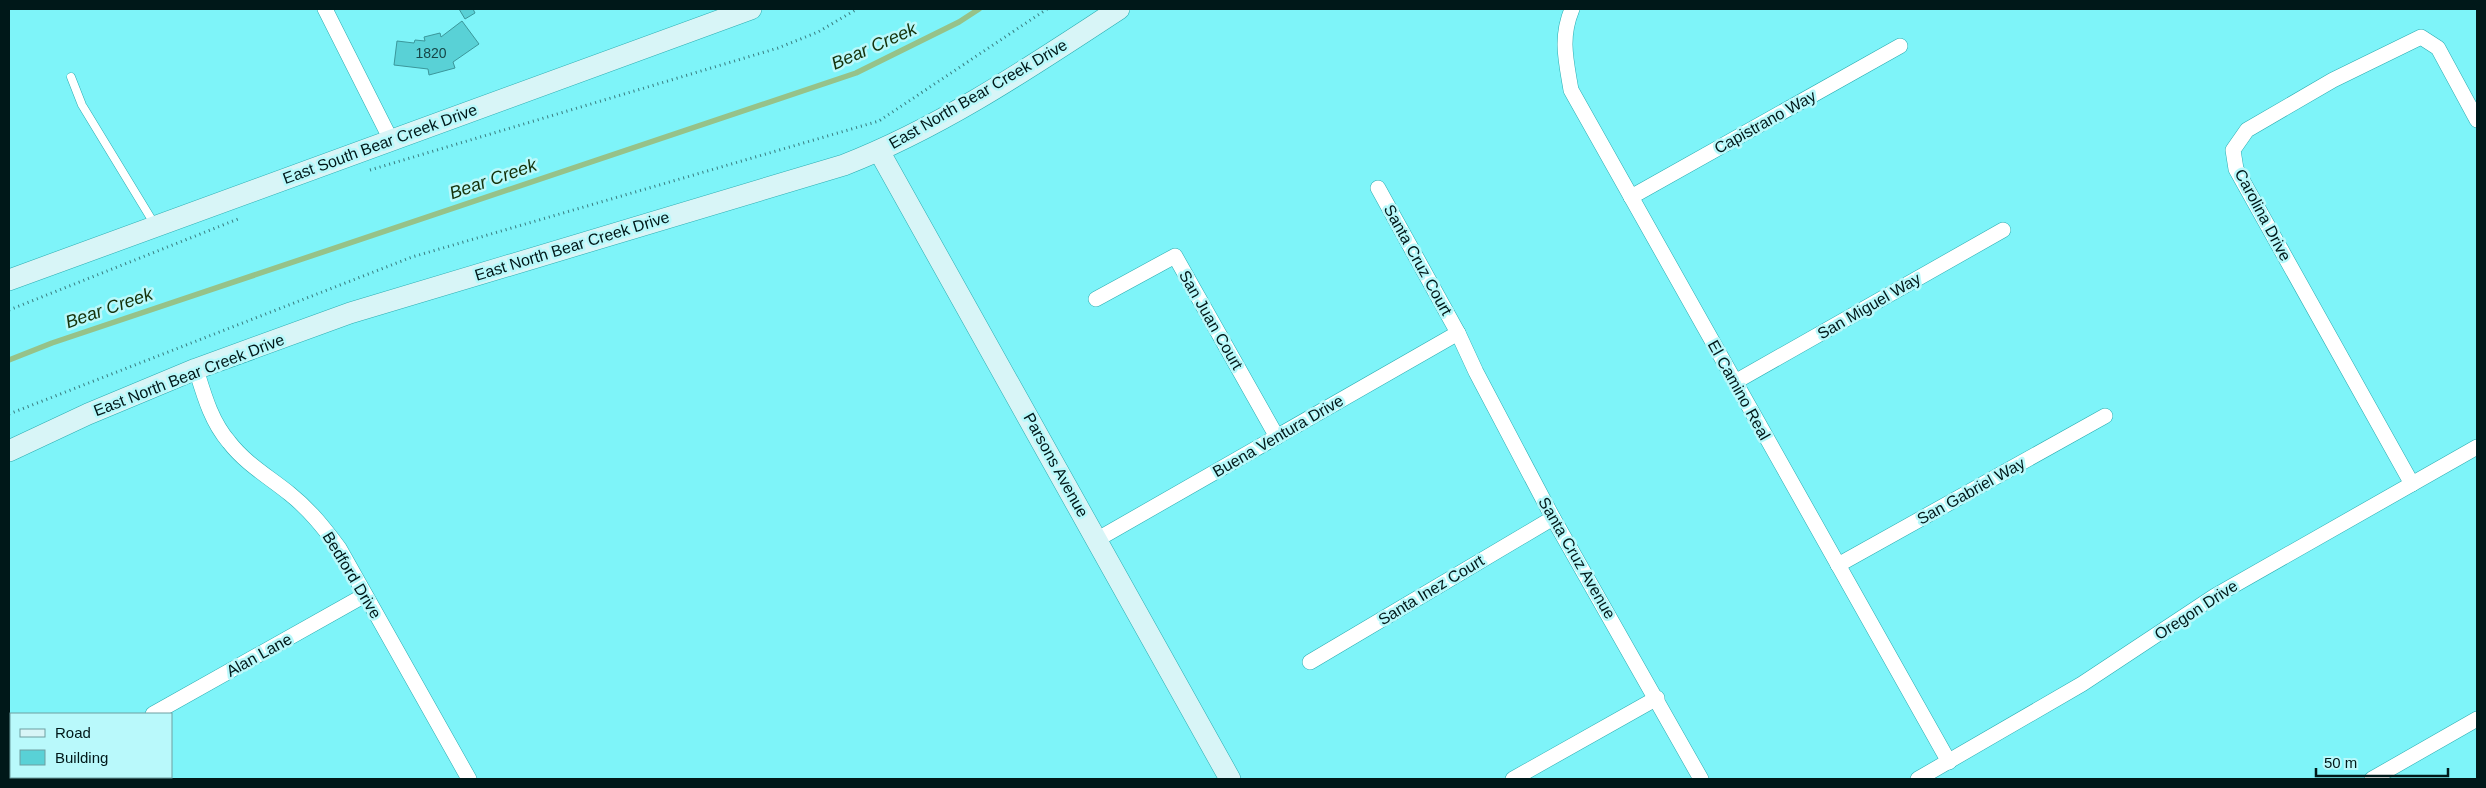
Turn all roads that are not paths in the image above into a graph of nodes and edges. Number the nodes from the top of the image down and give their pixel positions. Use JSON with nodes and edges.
{"nodes":[{"id":1,"x":325,"y":9,"type":"edge"},
{"id":2,"x":750,"y":9,"type":"edge"},
{"id":3,"x":1119,"y":9,"type":"edge"},
{"id":4,"x":1572,"y":9,"type":"edge"},
{"id":5,"x":1900,"y":46,"type":"dead end"},
{"id":6,"x":71,"y":77,"type":"dead end"},
{"id":7,"x":2477,"y":120,"type":"edge"},
{"id":8,"x":391,"y":140,"type":"junction"},
{"id":9,"x":879,"y":151,"type":"junction"},
{"id":10,"x":1378,"y":188,"type":"dead end"},
{"id":11,"x":1631,"y":197,"type":"junction"},
{"id":12,"x":155,"y":225,"type":"junction"},
{"id":13,"x":2003,"y":230,"type":"dead end"},
{"id":14,"x":9,"y":280,"type":"edge"},
{"id":15,"x":1096,"y":299,"type":"dead end"},
{"id":16,"x":1458,"y":333,"type":"junction"},
{"id":17,"x":196,"y":369,"type":"junction"},
{"id":18,"x":1735,"y":382,"type":"junction"},
{"id":19,"x":2105,"y":416,"type":"dead end"},
{"id":20,"x":1278,"y":437,"type":"junction"},
{"id":21,"x":2477,"y":447,"type":"edge"},
{"id":22,"x":9,"y":451,"type":"edge"},
{"id":23,"x":2412,"y":484,"type":"junction"},
{"id":24,"x":1553,"y":518,"type":"junction"},
{"id":25,"x":1098,"y":540,"type":"junction"},
{"id":26,"x":1838,"y":565,"type":"junction"},
{"id":27,"x":365,"y":595,"type":"junction"},
{"id":28,"x":1310,"y":662,"type":"dead end"},
{"id":29,"x":1657,"y":698,"type":"junction"},
{"id":30,"x":155,"y":713,"type":"edge"},
{"id":31,"x":2477,"y":719,"type":"edge"},
{"id":32,"x":1949,"y":762,"type":"junction"},
{"id":33,"x":469,"y":779,"type":"edge"},
{"id":34,"x":1230,"y":779,"type":"edge"},
{"id":35,"x":1513,"y":779,"type":"edge"},
{"id":36,"x":1701,"y":779,"type":"edge"},
{"id":37,"x":1918,"y":779,"type":"edge"},
{"id":38,"x":2372,"y":779,"type":"edge"}],
"edges":[{"from":1,"to":8,"type":"street"},
{"from":2,"to":8,"type":"street","name":"East South Bear Creek Drive"},
{"from":3,"to":9,"type":"street","name":"East North Bear Creek Drive"},
{"from":4,"to":11,"type":"street","name":"El Camino Real"},
{"from":5,"to":11,"type":"street","name":"Capistrano Way"},
{"from":6,"to":12,"type":"lane"},
{"from":7,"to":23,"type":"street","name":"Carolina Drive"},
{"from":8,"to":12,"type":"street","name":"East South Bear Creek Drive"},
{"from":9,"to":17,"type":"street","name":"East North Bear Creek Drive"},
{"from":9,"to":25,"type":"street","name":"Parsons Avenue"},
{"from":10,"to":16,"type":"street","name":"Santa Cruz Court"},
{"from":11,"to":18,"type":"street","name":"El Camino Real"},
{"from":12,"to":14,"type":"street","name":"East South Bear Creek Drive"},
{"from":13,"to":18,"type":"street","name":"San Miguel Way"},
{"from":15,"to":20,"type":"street","name":"San Juan Court"},
{"from":16,"to":20,"type":"street","name":"Buena Ventura Drive"},
{"from":16,"to":24,"type":"street","name":"Santa Cruz Avenue"},
{"from":17,"to":22,"type":"street","name":"East North Bear Creek Drive"},
{"from":17,"to":27,"type":"street","name":"Bedford Drive"},
{"from":18,"to":26,"type":"street","name":"El Camino Real"},
{"from":19,"to":26,"type":"street","name":"San Gabriel Way"},
{"from":20,"to":25,"type":"street","name":"Buena Ventura Drive"},
{"from":21,"to":23,"type":"street","name":"Oregon Drive"},
{"from":23,"to":32,"type":"street","name":"Oregon Drive"},
{"from":24,"to":28,"type":"street","name":"Santa Inez Court"},
{"from":24,"to":29,"type":"street","name":"Santa Cruz Avenue"},
{"from":25,"to":34,"type":"street","name":"Parsons Avenue"},
{"from":26,"to":32,"type":"street","name":"El Camino Real"},
{"from":27,"to":30,"type":"street","name":"Alan Lane"},
{"from":27,"to":33,"type":"street","name":"Bedford Drive"},
{"from":29,"to":35,"type":"street"},
{"from":29,"to":36,"type":"street","name":"Santa Cruz Avenue"},
{"from":31,"to":38,"type":"street"},
{"from":32,"to":37,"type":"street","name":"Oregon Drive"}]}
